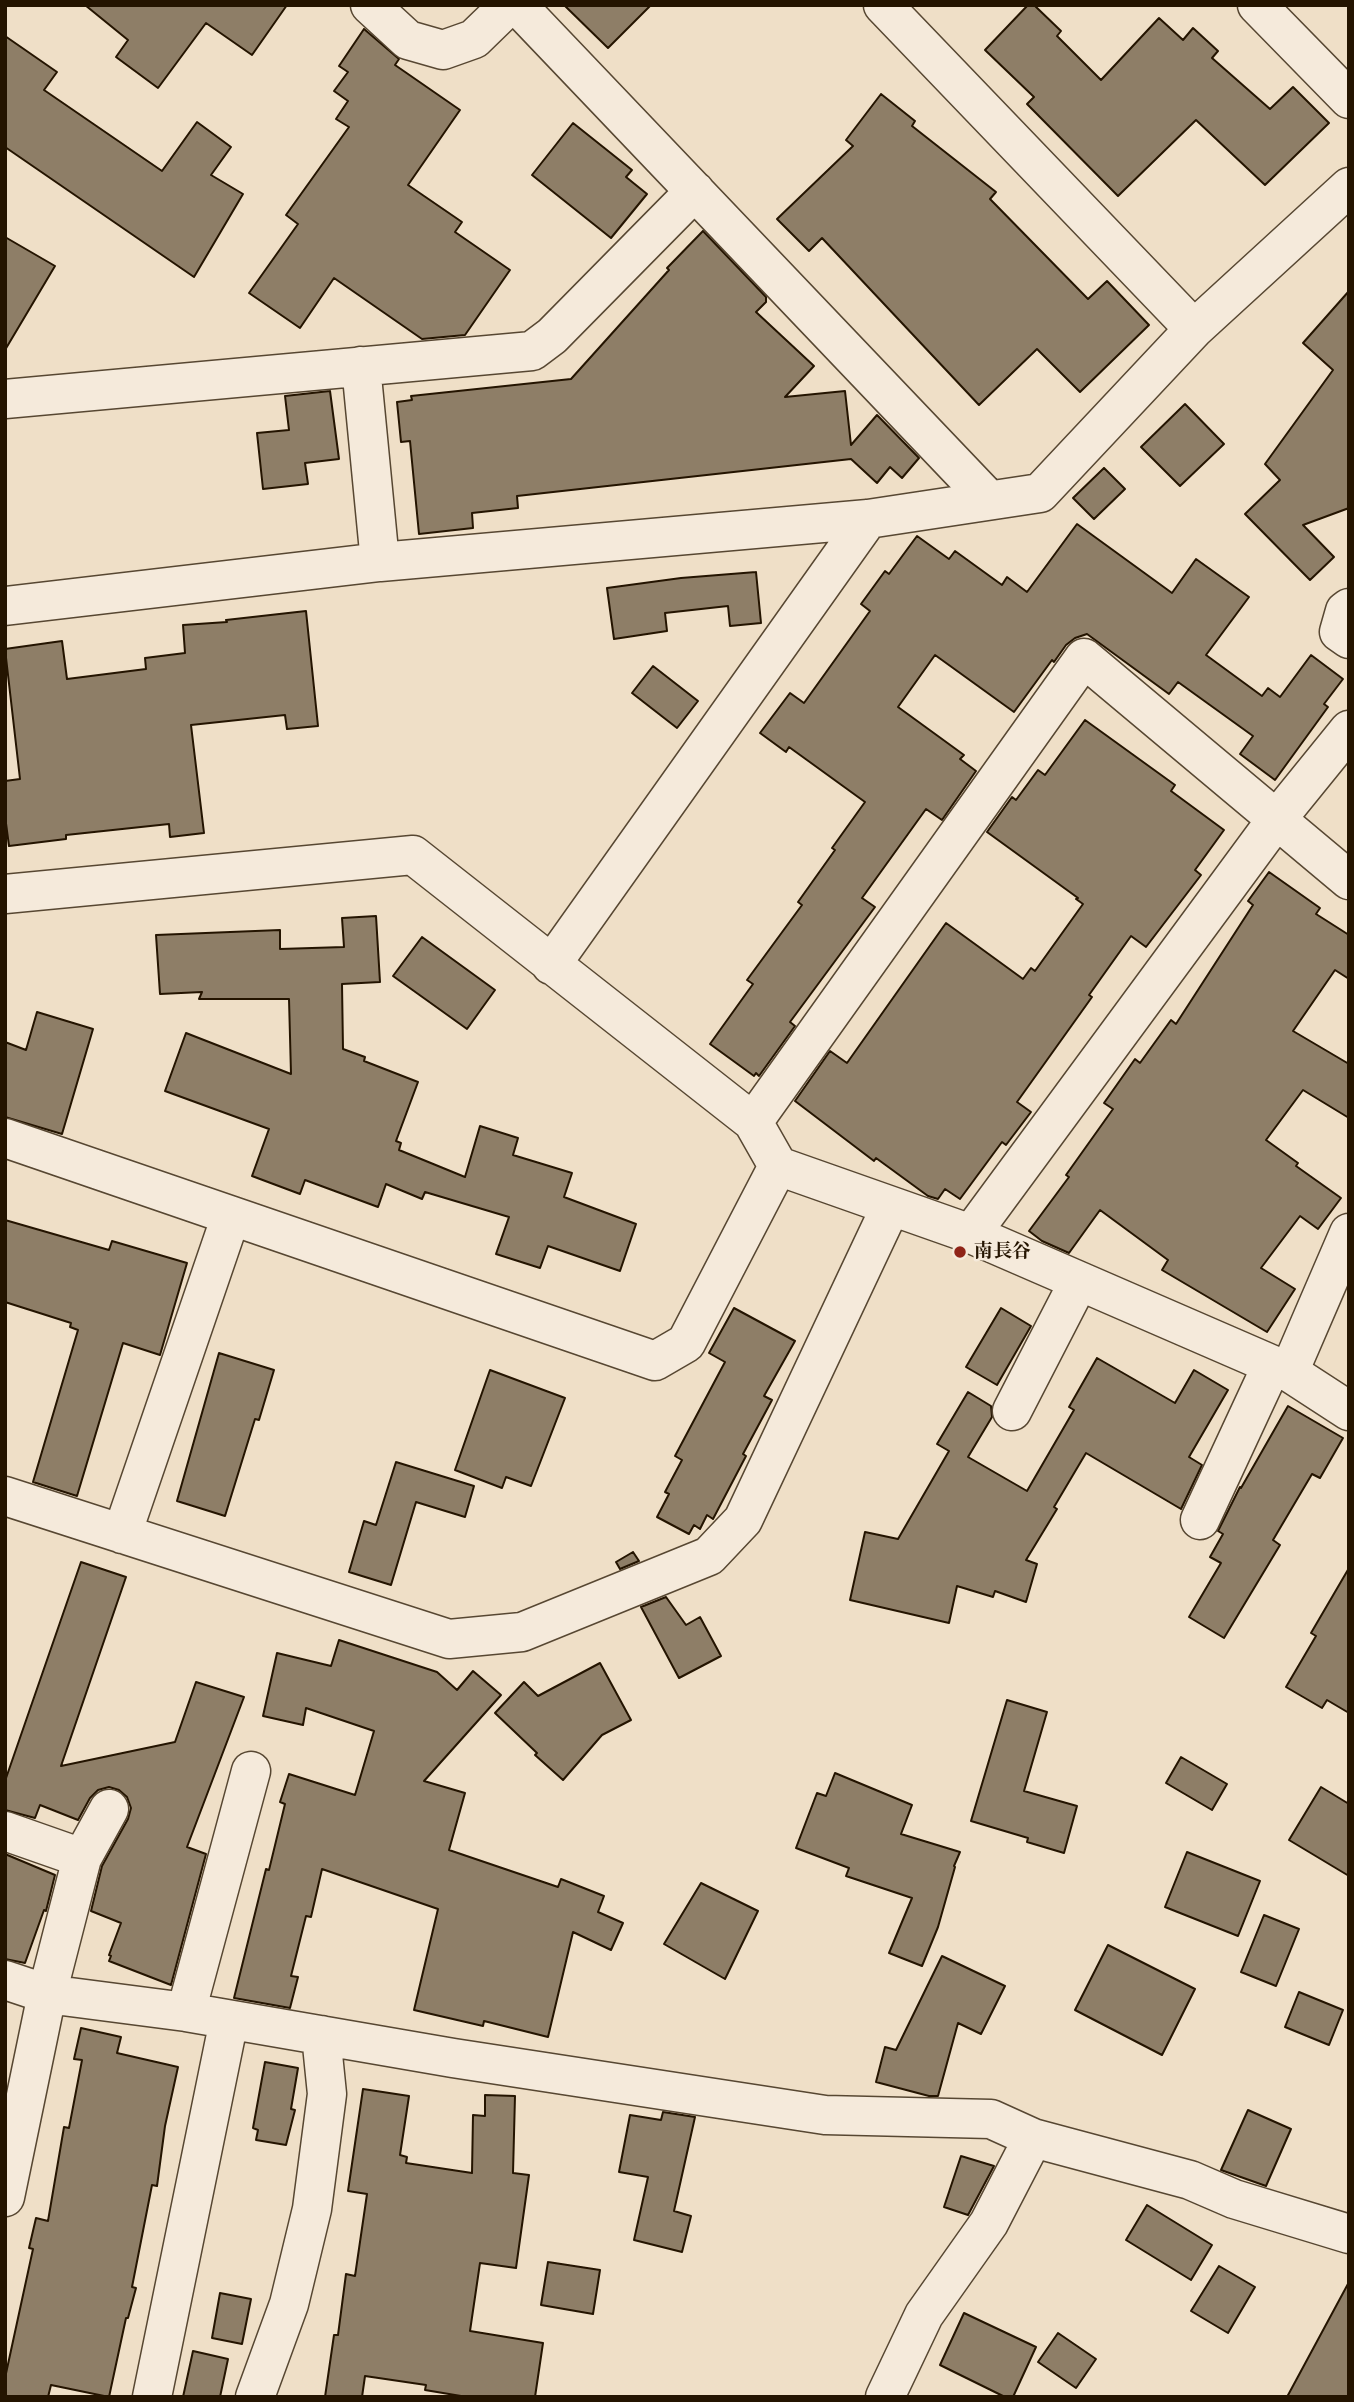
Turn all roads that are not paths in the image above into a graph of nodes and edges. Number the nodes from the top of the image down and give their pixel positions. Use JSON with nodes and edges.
{"nodes":[{"id":1,"x":370,"y":5,"type":"edge"},
{"id":2,"x":509,"y":5,"type":"edge"},
{"id":3,"x":517,"y":5,"type":"edge"},
{"id":4,"x":883,"y":5,"type":"edge"},
{"id":5,"x":1257,"y":5,"type":"edge"},
{"id":6,"x":1349,"y":99,"type":"edge"},
{"id":7,"x":1349,"y":187,"type":"edge"},
{"id":8,"x":695,"y":191,"type":"junction"},
{"id":9,"x":1194,"y":329,"type":"junction"},
{"id":10,"x":361,"y":366,"type":"junction"},
{"id":11,"x":5,"y":399,"type":"edge"},
{"id":12,"x":989,"y":500,"type":"junction"},
{"id":13,"x":868,"y":519,"type":"junction"},
{"id":14,"x":380,"y":562,"type":"junction"},
{"id":15,"x":5,"y":606,"type":"edge"},
{"id":16,"x":1349,"y":608,"type":"edge"},
{"id":17,"x":1349,"y":639,"type":"edge"},
{"id":18,"x":1349,"y":730,"type":"edge"},
{"id":19,"x":1276,"y":820,"type":"junction"},
{"id":20,"x":1349,"y":880,"type":"edge"},
{"id":21,"x":5,"y":894,"type":"edge"},
{"id":22,"x":551,"y":965,"type":"junction"},
{"id":23,"x":753,"y":1122,"type":"junction"},
{"id":24,"x":5,"y":1139,"type":"edge"},
{"id":25,"x":778,"y":1166,"type":"junction"},
{"id":26,"x":891,"y":1206,"type":"junction"},
{"id":27,"x":232,"y":1216,"type":"junction"},
{"id":28,"x":1349,"y":1233,"type":"edge"},
{"id":29,"x":971,"y":1234,"type":"junction"},
{"id":30,"x":1079,"y":1280,"type":"junction"},
{"id":31,"x":1280,"y":1368,"type":"junction"},
{"id":32,"x":1012,"y":1411,"type":"dead end"},
{"id":33,"x":1349,"y":1411,"type":"edge"},
{"id":34,"x":5,"y":1496,"type":"edge"},
{"id":35,"x":1200,"y":1520,"type":"dead end"},
{"id":36,"x":122,"y":1534,"type":"junction"},
{"id":37,"x":251,"y":1771,"type":"dead end"},
{"id":38,"x":109,"y":1809,"type":"dead end"},
{"id":39,"x":5,"y":1830,"type":"edge"},
{"id":40,"x":82,"y":1858,"type":"junction"},
{"id":41,"x":5,"y":1980,"type":"edge"},
{"id":42,"x":47,"y":1994,"type":"junction"},
{"id":43,"x":186,"y":2012,"type":"junction"},
{"id":44,"x":229,"y":2020,"type":"junction"},
{"id":45,"x":321,"y":2035,"type":"junction"},
{"id":46,"x":1033,"y":2138,"type":"junction"},
{"id":47,"x":5,"y":2197,"type":"edge"},
{"id":48,"x":1349,"y":2234,"type":"edge"},
{"id":49,"x":152,"y":2397,"type":"edge"},
{"id":50,"x":255,"y":2397,"type":"edge"},
{"id":51,"x":885,"y":2397,"type":"edge"}],
"edges":[{"from":1,"to":2,"type":"street"},
{"from":3,"to":8,"type":"street"},
{"from":4,"to":9,"type":"street"},
{"from":5,"to":6,"type":"street"},
{"from":7,"to":9,"type":"street"},
{"from":8,"to":10,"type":"street"},
{"from":8,"to":12,"type":"street"},
{"from":9,"to":12,"type":"street"},
{"from":10,"to":11,"type":"street"},
{"from":10,"to":14,"type":"street"},
{"from":12,"to":13,"type":"street"},
{"from":13,"to":14,"type":"street"},
{"from":13,"to":22,"type":"street"},
{"from":14,"to":15,"type":"street"},
{"from":16,"to":17,"type":"street"},
{"from":18,"to":19,"type":"street"},
{"from":19,"to":20,"type":"street"},
{"from":19,"to":23,"type":"street"},
{"from":19,"to":29,"type":"street"},
{"from":21,"to":22,"type":"street"},
{"from":22,"to":23,"type":"street"},
{"from":23,"to":25,"type":"street"},
{"from":24,"to":27,"type":"street"},
{"from":25,"to":26,"type":"street"},
{"from":25,"to":27,"type":"street"},
{"from":26,"to":29,"type":"street"},
{"from":26,"to":36,"type":"street"},
{"from":27,"to":36,"type":"street"},
{"from":28,"to":31,"type":"street"},
{"from":29,"to":30,"type":"street"},
{"from":30,"to":31,"type":"street"},
{"from":30,"to":32,"type":"street"},
{"from":31,"to":33,"type":"street"},
{"from":31,"to":35,"type":"street"},
{"from":34,"to":36,"type":"street"},
{"from":37,"to":43,"type":"street"},
{"from":38,"to":40,"type":"street"},
{"from":39,"to":40,"type":"street"},
{"from":40,"to":42,"type":"street"},
{"from":41,"to":42,"type":"street"},
{"from":42,"to":43,"type":"street"},
{"from":42,"to":47,"type":"street"},
{"from":43,"to":44,"type":"street"},
{"from":44,"to":45,"type":"street"},
{"from":44,"to":49,"type":"street"},
{"from":45,"to":46,"type":"street"},
{"from":45,"to":50,"type":"street"},
{"from":46,"to":48,"type":"street"},
{"from":46,"to":51,"type":"street"}]}
